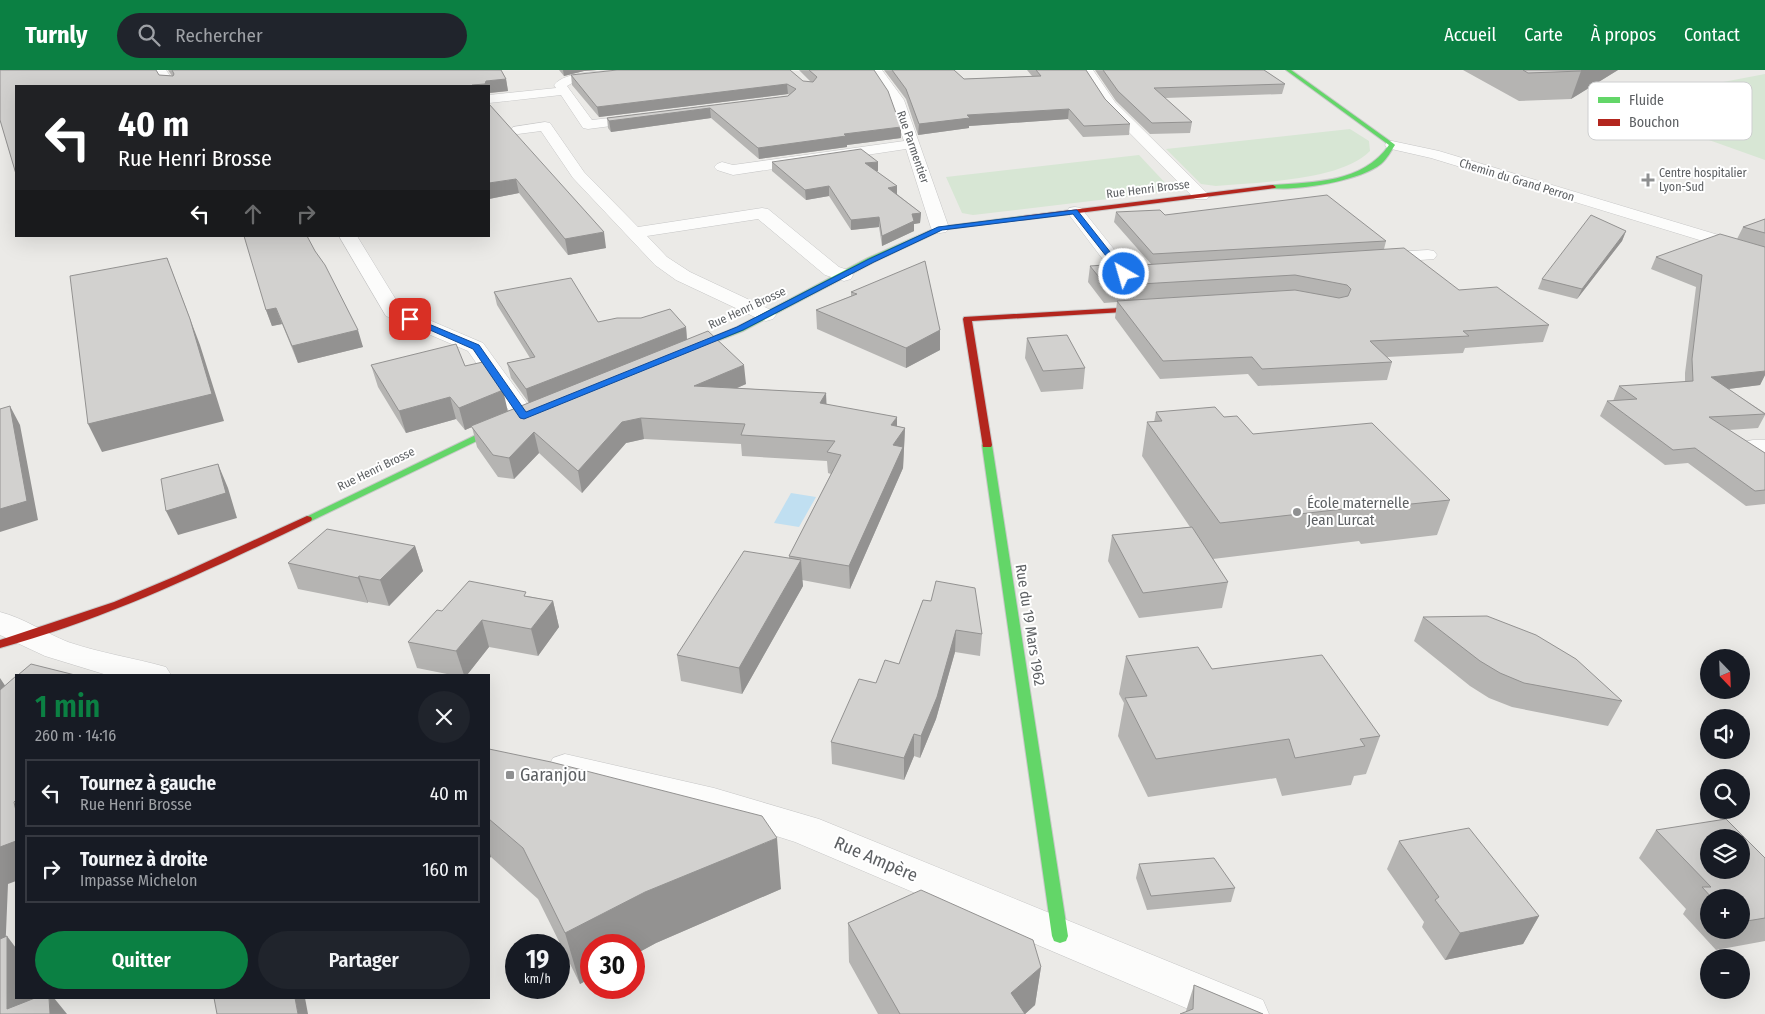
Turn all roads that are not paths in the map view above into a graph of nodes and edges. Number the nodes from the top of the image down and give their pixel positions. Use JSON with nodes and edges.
{"nodes":[{"id":1,"x":160,"y":70,"type":"edge"},
{"id":2,"x":652,"y":70,"type":"edge"},
{"id":3,"x":876,"y":70,"type":"edge"},
{"id":4,"x":1087,"y":70,"type":"edge"},
{"id":5,"x":1288,"y":70,"type":"edge"},
{"id":6,"x":170,"y":85,"type":"edge"},
{"id":7,"x":564,"y":91,"type":"junction"},
{"id":8,"x":490,"y":99,"type":"edge"},
{"id":9,"x":654,"y":117,"type":"edge"},
{"id":10,"x":518,"y":130,"type":"dead end"},
{"id":11,"x":913,"y":144,"type":"junction"},
{"id":12,"x":1392,"y":145,"type":"junction"},
{"id":13,"x":722,"y":167,"type":"dead end"},
{"id":14,"x":1201,"y":196,"type":"junction"},
{"id":15,"x":1075,"y":212,"type":"junction"},
{"id":16,"x":940,"y":228,"type":"junction"},
{"id":17,"x":636,"y":233,"type":"junction"},
{"id":18,"x":349,"y":237,"type":"edge"},
{"id":19,"x":1428,"y":255,"type":"dead end"},
{"id":20,"x":1765,"y":255,"type":"edge"},
{"id":21,"x":1360,"y":260,"type":"edge"},
{"id":22,"x":1163,"y":271,"type":"edge"},
{"id":23,"x":844,"y":275,"type":"junction"},
{"id":24,"x":1163,"y":307,"type":"edge"},
{"id":25,"x":766,"y":315,"type":"junction"},
{"id":26,"x":668,"y":358,"type":"edge"},
{"id":27,"x":528,"y":414,"type":"joint"},
{"id":28,"x":8,"y":634,"type":"edge"},
{"id":29,"x":150,"y":674,"type":"edge"},
{"id":30,"x":533,"y":759,"type":"edge"},
{"id":31,"x":1060,"y":936,"type":"junction"},
{"id":32,"x":1248,"y":1014,"type":"edge"}],
"edges":[{"from":1,"to":6,"type":"street"},
{"from":2,"to":7,"type":"street"},
{"from":3,"to":11,"type":"street","name":"Rue Parmentier"},
{"from":4,"to":14,"type":"street"},
{"from":5,"to":12,"type":"street","name":"Chemin du Grand Perron"},
{"from":7,"to":8,"type":"street"},
{"from":7,"to":9,"type":"street"},
{"from":10,"to":17,"type":"street"},
{"from":11,"to":13,"type":"street"},
{"from":11,"to":16,"type":"street","name":"Rue Parmentier"},
{"from":12,"to":14,"type":"street","name":"Rue Henri Brosse"},
{"from":12,"to":20,"type":"street","name":"Chemin du Grand Perron"},
{"from":14,"to":15,"type":"street","name":"Rue Henri Brosse"},
{"from":15,"to":16,"type":"street","name":"Rue Henri Brosse"},
{"from":15,"to":22,"type":"street"},
{"from":16,"to":23,"type":"street","name":"Rue Henri Brosse"},
{"from":17,"to":23,"type":"street"},
{"from":17,"to":25,"type":"street"},
{"from":18,"to":27,"type":"street"},
{"from":19,"to":21,"type":"street"},
{"from":23,"to":25,"type":"street","name":"Rue Henri Brosse"},
{"from":24,"to":31,"type":"street","name":"Rue du 19 Mars 1962"},
{"from":25,"to":26,"type":"street","name":"Rue Henri Brosse"},
{"from":27,"to":28,"type":"street","name":"Rue Henri Brosse"},
{"from":28,"to":29,"type":"street"},
{"from":30,"to":31,"type":"street","name":"Rue Ampère"},
{"from":31,"to":32,"type":"street","name":"Rue Ampère"}]}
